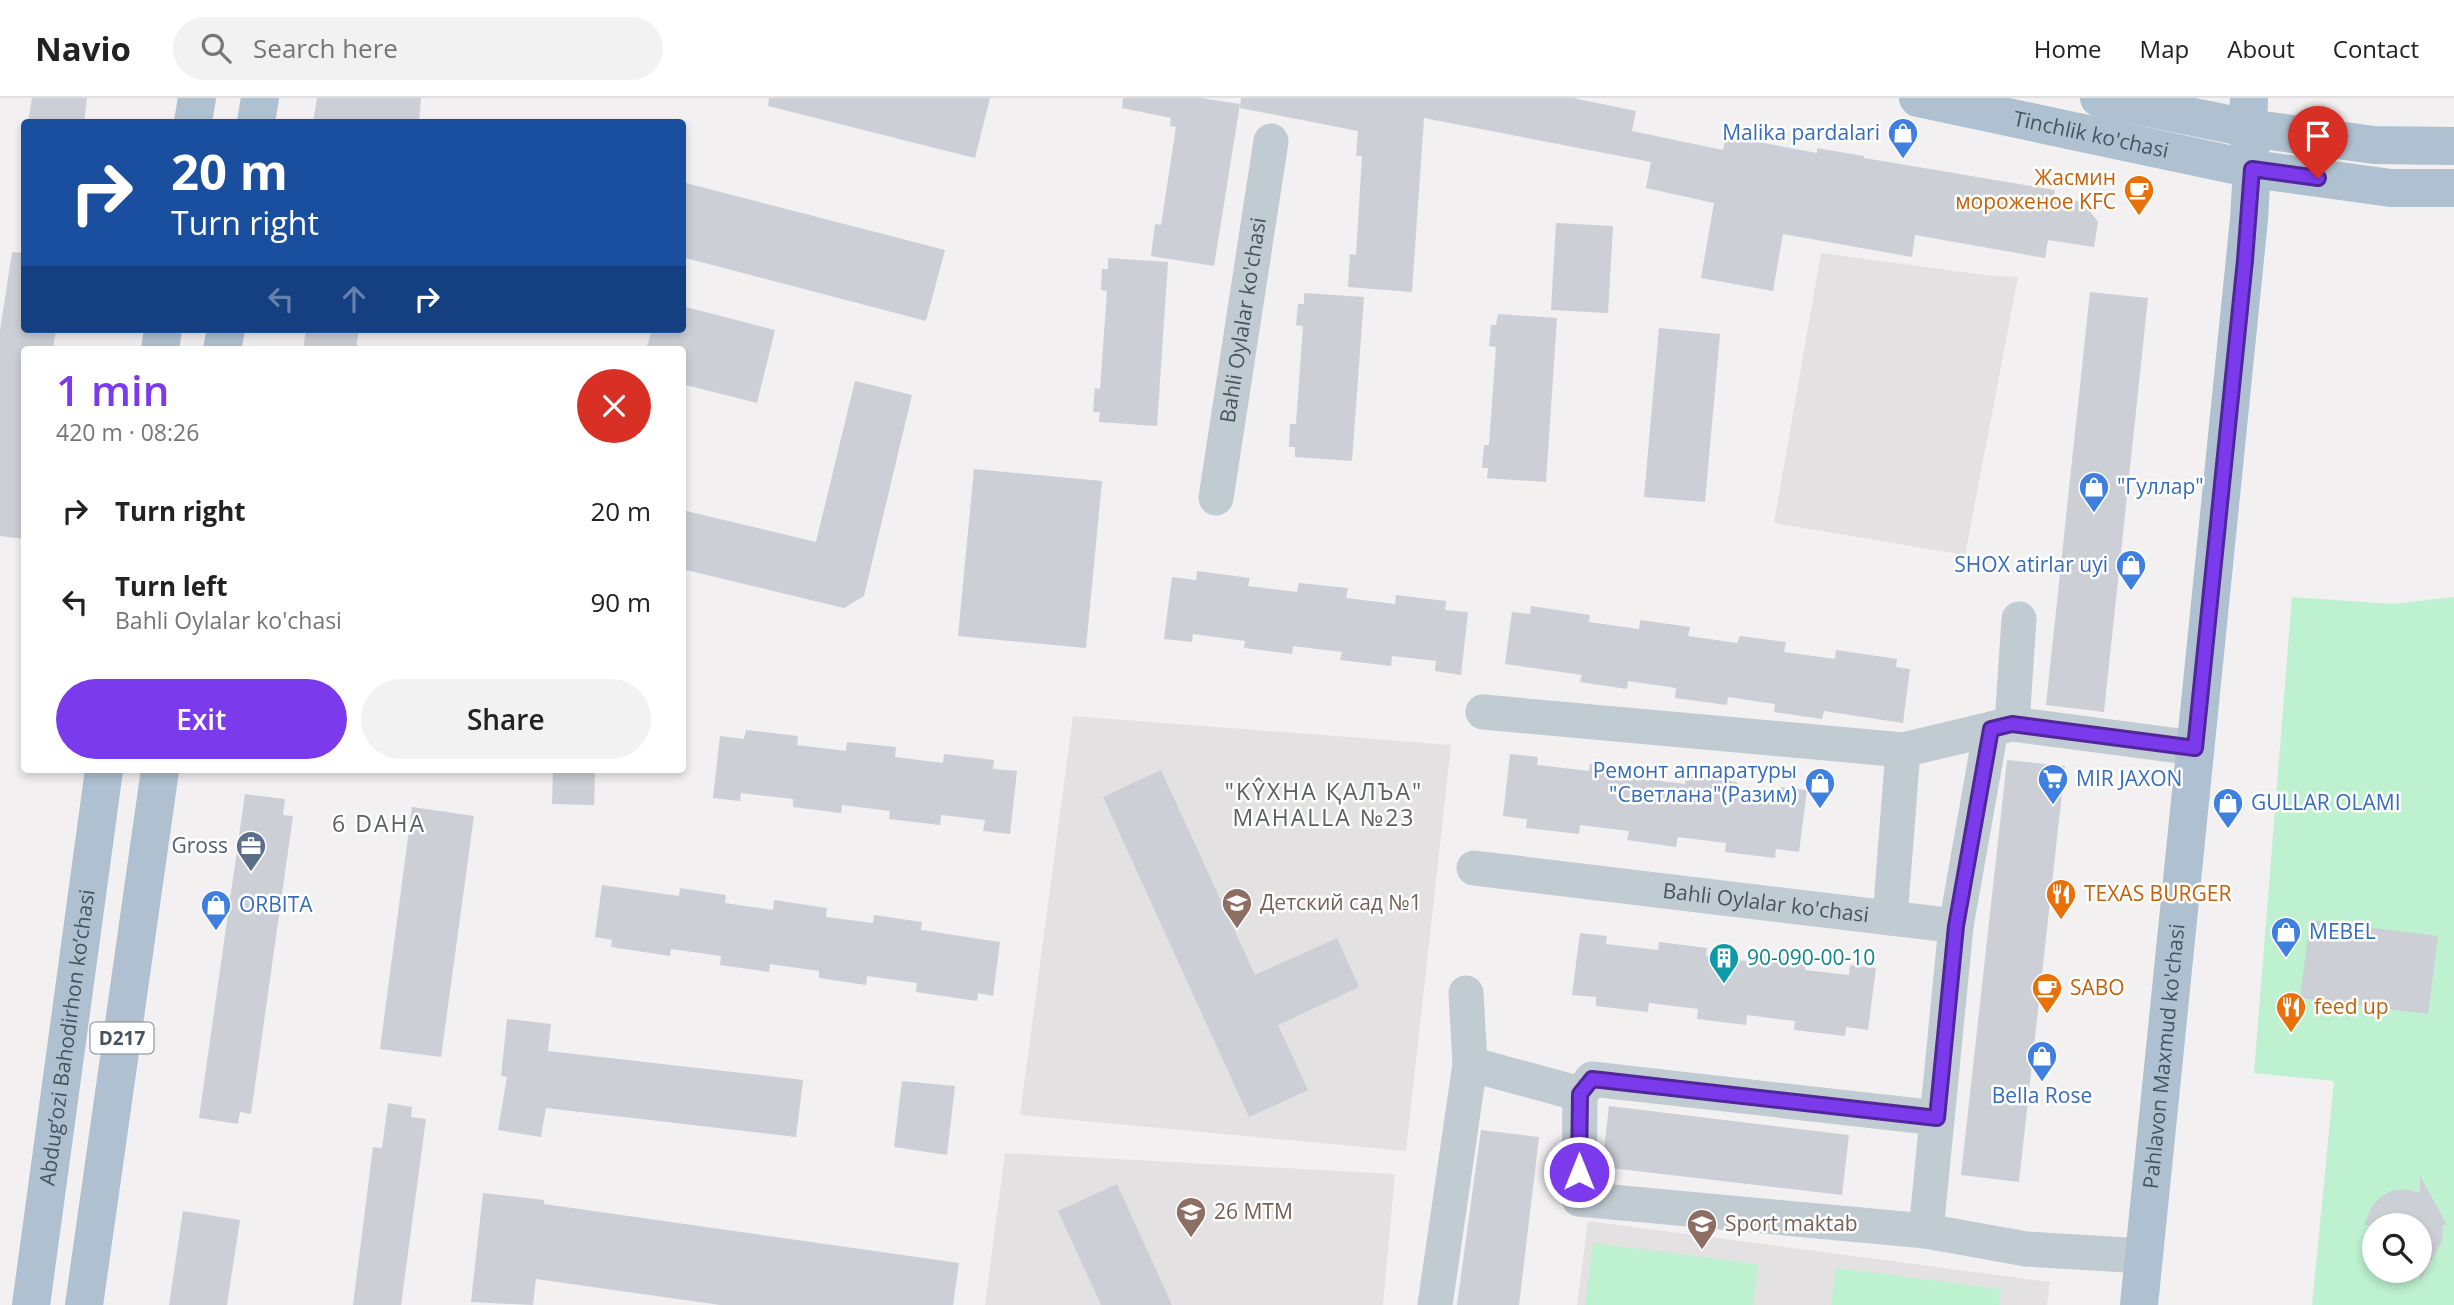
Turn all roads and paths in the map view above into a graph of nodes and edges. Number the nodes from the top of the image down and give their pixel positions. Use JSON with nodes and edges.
{"nodes":[{"id":1,"x":197,"y":98,"type":"edge"},
{"id":2,"x":260,"y":98,"type":"edge"},
{"id":3,"x":1918,"y":98,"type":"edge"},
{"id":4,"x":2099,"y":98,"type":"edge"},
{"id":5,"x":2248,"y":113,"type":"edge"},
{"id":6,"x":194,"y":119,"type":"edge"},
{"id":7,"x":256,"y":119,"type":"edge"},
{"id":8,"x":1271,"y":141,"type":"dead end"},
{"id":9,"x":2454,"y":146,"type":"edge"},
{"id":10,"x":2237,"y":165,"type":"junction"},
{"id":11,"x":2454,"y":188,"type":"edge"},
{"id":12,"x":1216,"y":498,"type":"dead end"},
{"id":13,"x":2019,"y":619,"type":"dead end"},
{"id":14,"x":1483,"y":712,"type":"dead end"},
{"id":15,"x":2001,"y":727,"type":"junction"},
{"id":16,"x":2195,"y":748,"type":"junction"},
{"id":17,"x":1903,"y":750,"type":"junction"},
{"id":18,"x":104,"y":773,"type":"edge"},
{"id":19,"x":160,"y":773,"type":"edge"},
{"id":20,"x":1474,"y":868,"type":"dead end"},
{"id":21,"x":1890,"y":918,"type":"junction"},
{"id":22,"x":1956,"y":926,"type":"junction"},
{"id":23,"x":1466,"y":993,"type":"dead end"},
{"id":24,"x":1470,"y":1064,"type":"junction"},
{"id":25,"x":1580,"y":1094,"type":"junction"},
{"id":26,"x":1937,"y":1118,"type":"junction"},
{"id":27,"x":1926,"y":1231,"type":"junction"},
{"id":28,"x":2144,"y":1256,"type":"junction"},
{"id":29,"x":31,"y":1305,"type":"edge"},
{"id":30,"x":84,"y":1305,"type":"edge"},
{"id":31,"x":1435,"y":1305,"type":"edge"},
{"id":32,"x":2139,"y":1305,"type":"edge"}],
"edges":[{"from":1,"to":6,"type":"main road"},
{"from":2,"to":7,"type":"main road"},
{"from":3,"to":10,"type":"main road","name":"Tinchlik ko'chasi"},
{"from":4,"to":5,"type":"main road","name":"Tinchlik ko'chasi"},
{"from":5,"to":9,"type":"main road","name":"Tinchlik ko'chasi"},
{"from":5,"to":10,"type":"main road","name":"Pahlavon Maxmud ko'chasi"},
{"from":8,"to":12,"type":"street","name":"Bahli Oylalar ko'chasi"},
{"from":10,"to":11,"type":"main road","name":"Tinchlik ko'chasi"},
{"from":10,"to":16,"type":"main road","name":"Pahlavon Maxmud ko'chasi"},
{"from":13,"to":15,"type":"street"},
{"from":14,"to":17,"type":"street"},
{"from":15,"to":16,"type":"street"},
{"from":15,"to":17,"type":"street"},
{"from":15,"to":22,"type":"street"},
{"from":16,"to":28,"type":"main road","name":"Pahlavon Maxmud ko'chasi"},
{"from":17,"to":21,"type":"street","name":"Bahli Oylalar ko'chasi"},
{"from":18,"to":29,"type":"main road","name":"Abdug’ozi Bahodirhon ko’chasi","number":"D217"},
{"from":19,"to":30,"type":"main road","number":"D217"},
{"from":20,"to":21,"type":"street","name":"Bahli Oylalar ko'chasi"},
{"from":21,"to":22,"type":"street"},
{"from":22,"to":26,"type":"street"},
{"from":23,"to":24,"type":"street"},
{"from":24,"to":25,"type":"street"},
{"from":24,"to":31,"type":"street"},
{"from":25,"to":26,"type":"street"},
{"from":25,"to":27,"type":"street"},
{"from":26,"to":27,"type":"street"},
{"from":27,"to":28,"type":"street"},
{"from":28,"to":32,"type":"main road","name":"Pahlavon Maxmud ko'chasi"}]}
